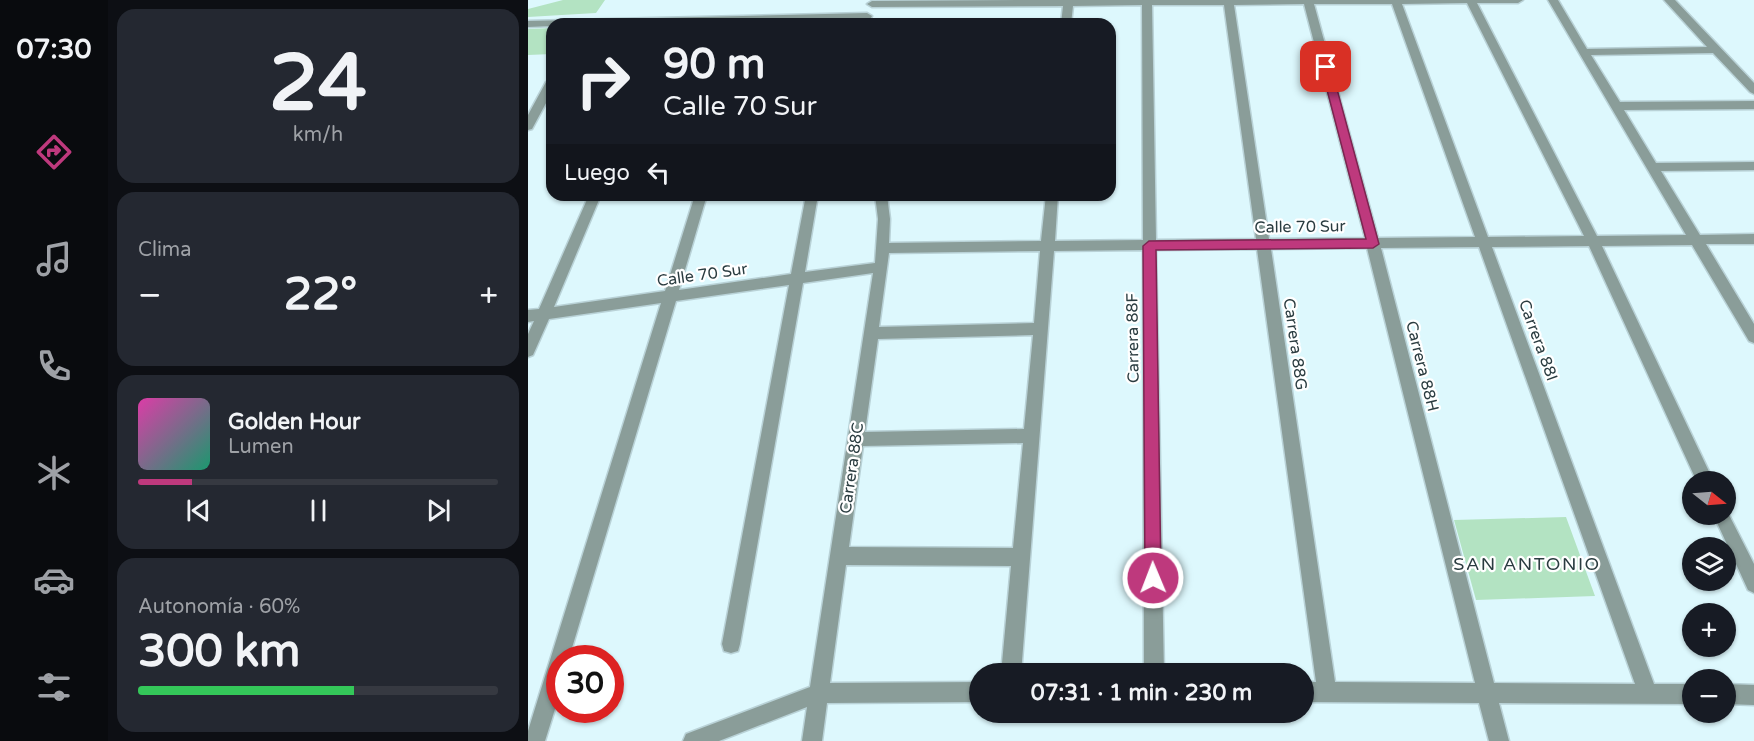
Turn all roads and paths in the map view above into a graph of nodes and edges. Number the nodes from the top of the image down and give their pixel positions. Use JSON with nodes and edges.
{"nodes":[{"id":1,"x":1387,"y":0,"type":"edge"},
{"id":2,"x":1471,"y":0,"type":"edge"},
{"id":3,"x":1518,"y":0,"type":"edge"},
{"id":4,"x":1553,"y":0,"type":"edge"},
{"id":5,"x":1668,"y":0,"type":"edge"},
{"id":6,"x":1052,"y":1,"type":"edge"},
{"id":7,"x":1137,"y":1,"type":"edge"},
{"id":8,"x":1220,"y":1,"type":"edge"},
{"id":9,"x":1308,"y":1,"type":"edge"},
{"id":10,"x":1396,"y":1,"type":"edge"},
{"id":11,"x":873,"y":2,"type":"edge"},
{"id":12,"x":968,"y":2,"type":"edge"},
{"id":13,"x":1068,"y":2,"type":"junction"},
{"id":14,"x":867,"y":18,"type":"edge"},
{"id":15,"x":1067,"y":18,"type":"edge"},
{"id":16,"x":528,"y":24,"type":"edge"},
{"id":17,"x":546,"y":24,"type":"edge"},
{"id":18,"x":1716,"y":50,"type":"junction"},
{"id":19,"x":1584,"y":52,"type":"junction"},
{"id":20,"x":1754,"y":90,"type":"edge"},
{"id":21,"x":546,"y":92,"type":"edge"},
{"id":22,"x":1754,"y":105,"type":"edge"},
{"id":23,"x":1616,"y":106,"type":"junction"},
{"id":24,"x":528,"y":126,"type":"edge"},
{"id":25,"x":1754,"y":166,"type":"edge"},
{"id":26,"x":1652,"y":167,"type":"junction"},
{"id":27,"x":592,"y":201,"type":"edge"},
{"id":28,"x":699,"y":201,"type":"edge"},
{"id":29,"x":812,"y":201,"type":"edge"},
{"id":30,"x":882,"y":201,"type":"edge"},
{"id":31,"x":1051,"y":201,"type":"edge"},
{"id":32,"x":1754,"y":239,"type":"edge"},
{"id":33,"x":1696,"y":240,"type":"junction"},
{"id":34,"x":1593,"y":241,"type":"junction"},
{"id":35,"x":1484,"y":242,"type":"junction"},
{"id":36,"x":1373,"y":244,"type":"junction"},
{"id":37,"x":1263,"y":245,"type":"junction"},
{"id":38,"x":1149,"y":246,"type":"junction"},
{"id":39,"x":1047,"y":247,"type":"junction"},
{"id":40,"x":882,"y":248,"type":"junction"},
{"id":41,"x":880,"y":267,"type":"junction"},
{"id":42,"x":796,"y":279,"type":"junction"},
{"id":43,"x":671,"y":296,"type":"junction"},
{"id":44,"x":544,"y":314,"type":"junction"},
{"id":45,"x":528,"y":316,"type":"edge"},
{"id":46,"x":1040,"y":329,"type":"junction"},
{"id":47,"x":1752,"y":330,"type":"edge"},
{"id":48,"x":871,"y":333,"type":"junction"},
{"id":49,"x":528,"y":351,"type":"edge"},
{"id":50,"x":1031,"y":436,"type":"junction"},
{"id":51,"x":855,"y":439,"type":"junction"},
{"id":52,"x":1701,"y":471,"type":"edge"},
{"id":53,"x":1726,"y":525,"type":"edge"},
{"id":54,"x":838,"y":556,"type":"junction"},
{"id":55,"x":1021,"y":557,"type":"junction"},
{"id":56,"x":1754,"y":584,"type":"edge"},
{"id":57,"x":731,"y":644,"type":"dead end"},
{"id":58,"x":564,"y":645,"type":"edge"},
{"id":59,"x":1012,"y":663,"type":"edge"},
{"id":60,"x":1154,"y":663,"type":"edge"},
{"id":61,"x":969,"y":692,"type":"edge"},
{"id":62,"x":1314,"y":692,"type":"edge"},
{"id":63,"x":1327,"y":692,"type":"junction"},
{"id":64,"x":819,"y":693,"type":"junction"},
{"id":65,"x":1487,"y":693,"type":"junction"},
{"id":66,"x":1648,"y":693,"type":"junction"},
{"id":67,"x":1682,"y":694,"type":"edge"},
{"id":68,"x":1736,"y":694,"type":"edge"},
{"id":69,"x":1754,"y":695,"type":"edge"},
{"id":70,"x":546,"y":705,"type":"edge"},
{"id":71,"x":535,"y":741,"type":"edge"},
{"id":72,"x":693,"y":741,"type":"edge"},
{"id":73,"x":812,"y":741,"type":"edge"},
{"id":74,"x":1499,"y":741,"type":"edge"}],
"edges":[{"from":1,"to":9,"type":"street"},
{"from":1,"to":10,"type":"street"},
{"from":2,"to":3,"type":"street"},
{"from":2,"to":10,"type":"street"},
{"from":2,"to":34,"type":"street"},
{"from":4,"to":19,"type":"street"},
{"from":5,"to":18,"type":"street"},
{"from":6,"to":12,"type":"street"},
{"from":6,"to":13,"type":"street"},
{"from":7,"to":8,"type":"street"},
{"from":7,"to":13,"type":"street"},
{"from":7,"to":38,"type":"street","name":"Carrera 88F"},
{"from":8,"to":9,"type":"street"},
{"from":8,"to":37,"type":"street","name":"Carrera 88G"},
{"from":9,"to":36,"type":"street","name":"Carrera 88H"},
{"from":10,"to":35,"type":"street","name":"Carrera 88I"},
{"from":11,"to":12,"type":"street"},
{"from":11,"to":14,"type":"street"},
{"from":13,"to":15,"type":"street"},
{"from":16,"to":17,"type":"street"},
{"from":18,"to":19,"type":"street"},
{"from":18,"to":20,"type":"street"},
{"from":19,"to":23,"type":"street"},
{"from":21,"to":24,"type":"street"},
{"from":22,"to":23,"type":"street"},
{"from":23,"to":26,"type":"street"},
{"from":25,"to":26,"type":"street"},
{"from":26,"to":33,"type":"street"},
{"from":27,"to":44,"type":"street"},
{"from":28,"to":43,"type":"street"},
{"from":29,"to":42,"type":"street"},
{"from":30,"to":40,"type":"street","name":"Carrera 88C"},
{"from":31,"to":39,"type":"street"},
{"from":32,"to":33,"type":"street","name":"Calle 70 Sur"},
{"from":33,"to":34,"type":"street","name":"Calle 70 Sur"},
{"from":33,"to":47,"type":"street"},
{"from":34,"to":35,"type":"street","name":"Calle 70 Sur"},
{"from":34,"to":52,"type":"street"},
{"from":35,"to":36,"type":"street","name":"Calle 70 Sur"},
{"from":35,"to":66,"type":"street","name":"Carrera 88I"},
{"from":36,"to":37,"type":"street","name":"Calle 70 Sur"},
{"from":36,"to":65,"type":"street","name":"Carrera 88H"},
{"from":37,"to":38,"type":"street","name":"Calle 70 Sur"},
{"from":37,"to":63,"type":"street","name":"Carrera 88G"},
{"from":38,"to":39,"type":"street","name":"Calle 70 Sur"},
{"from":38,"to":60,"type":"street","name":"Carrera 88F"},
{"from":39,"to":40,"type":"street","name":"Calle 70 Sur"},
{"from":39,"to":46,"type":"street"},
{"from":40,"to":41,"type":"street","name":"Carrera 88C"},
{"from":41,"to":42,"type":"street","name":"Calle 70 Sur"},
{"from":41,"to":48,"type":"street","name":"Carrera 88C"},
{"from":42,"to":43,"type":"street","name":"Calle 70 Sur"},
{"from":42,"to":57,"type":"street"},
{"from":43,"to":44,"type":"street","name":"Calle 70 Sur"},
{"from":43,"to":58,"type":"street"},
{"from":44,"to":45,"type":"street","name":"Calle 70 Sur"},
{"from":44,"to":49,"type":"street"},
{"from":46,"to":48,"type":"street"},
{"from":46,"to":50,"type":"street"},
{"from":48,"to":51,"type":"street","name":"Carrera 88C"},
{"from":50,"to":51,"type":"street"},
{"from":50,"to":55,"type":"street"},
{"from":51,"to":54,"type":"street","name":"Carrera 88C"},
{"from":53,"to":56,"type":"street"},
{"from":54,"to":55,"type":"street"},
{"from":54,"to":64,"type":"street","name":"Carrera 88C"},
{"from":55,"to":59,"type":"street"},
{"from":61,"to":64,"type":"street"},
{"from":62,"to":63,"type":"street"},
{"from":63,"to":65,"type":"street"},
{"from":64,"to":72,"type":"street"},
{"from":64,"to":73,"type":"street","name":"Carrera 88C"},
{"from":65,"to":66,"type":"street"},
{"from":65,"to":74,"type":"street","name":"Carrera 88H"},
{"from":66,"to":67,"type":"street"},
{"from":68,"to":69,"type":"street"},
{"from":70,"to":71,"type":"street"}]}
